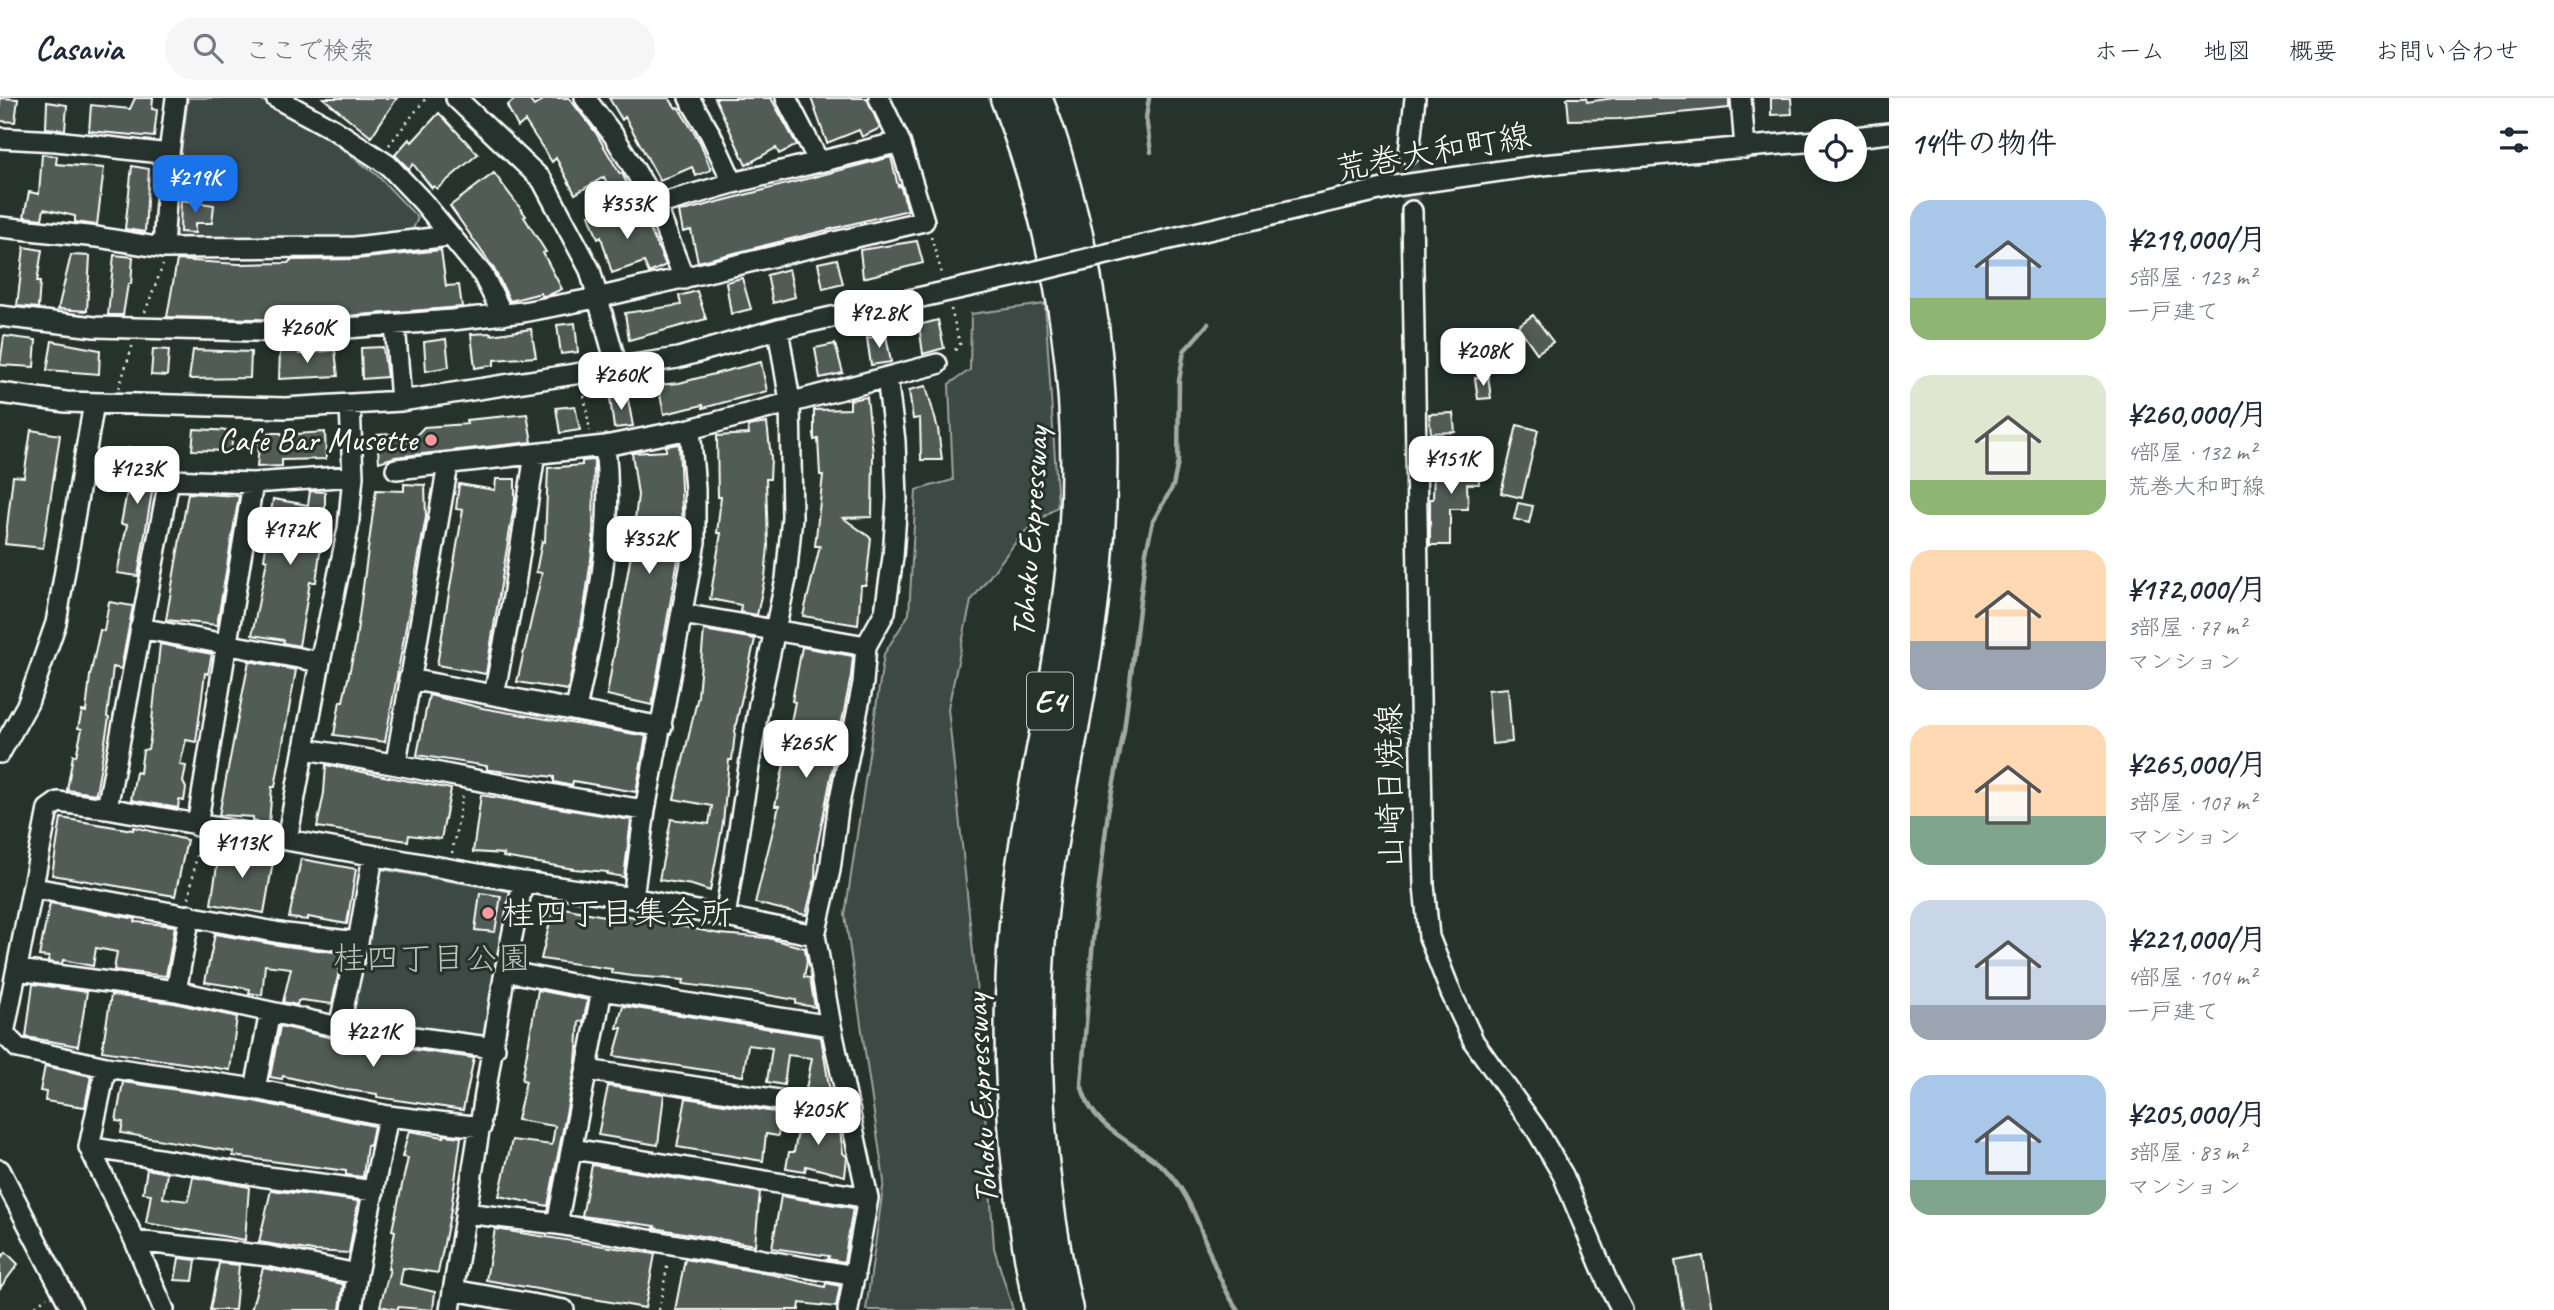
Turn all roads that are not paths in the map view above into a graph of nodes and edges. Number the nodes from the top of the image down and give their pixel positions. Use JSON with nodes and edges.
{"nodes":[{"id":1,"x":176,"y":98,"type":"edge"},
{"id":2,"x":276,"y":98,"type":"edge"},
{"id":3,"x":456,"y":98,"type":"edge"},
{"id":4,"x":585,"y":98,"type":"edge"},
{"id":5,"x":689,"y":98,"type":"edge"},
{"id":6,"x":786,"y":98,"type":"edge"},
{"id":7,"x":879,"y":98,"type":"edge"},
{"id":8,"x":1006,"y":98,"type":"edge"},
{"id":9,"x":1036,"y":98,"type":"edge"},
{"id":10,"x":1415,"y":98,"type":"edge"},
{"id":11,"x":1741,"y":98,"type":"edge"},
{"id":12,"x":1889,"y":134,"type":"edge"},
{"id":13,"x":1867,"y":136,"type":"edge"},
{"id":14,"x":0,"y":138,"type":"edge"},
{"id":15,"x":900,"y":142,"type":"junction"},
{"id":16,"x":1804,"y":142,"type":"edge"},
{"id":17,"x":1745,"y":148,"type":"junction"},
{"id":18,"x":169,"y":154,"type":"junction"},
{"id":19,"x":1409,"y":154,"type":"tunnel mouth"},
{"id":20,"x":819,"y":162,"type":"junction"},
{"id":21,"x":733,"y":183,"type":"junction"},
{"id":22,"x":656,"y":205,"type":"junction"},
{"id":23,"x":1412,"y":212,"type":"tunnel mouth"},
{"id":24,"x":0,"y":227,"type":"edge"},
{"id":25,"x":450,"y":236,"type":"junction"},
{"id":26,"x":163,"y":248,"type":"junction"},
{"id":27,"x":684,"y":279,"type":"junction"},
{"id":28,"x":597,"y":298,"type":"junction"},
{"id":29,"x":503,"y":315,"type":"junction"},
{"id":30,"x":0,"y":316,"type":"edge"},
{"id":31,"x":395,"y":324,"type":"junction"},
{"id":32,"x":778,"y":329,"type":"junction"},
{"id":33,"x":937,"y":364,"type":"dead end"},
{"id":34,"x":617,"y":367,"type":"junction"},
{"id":35,"x":887,"y":377,"type":"junction"},
{"id":36,"x":0,"y":393,"type":"edge"},
{"id":37,"x":401,"y":401,"type":"junction"},
{"id":38,"x":790,"y":401,"type":"junction"},
{"id":39,"x":94,"y":403,"type":"junction"},
{"id":40,"x":349,"y":405,"type":"junction"},
{"id":41,"x":690,"y":429,"type":"junction"},
{"id":42,"x":599,"y":447,"type":"junction"},
{"id":43,"x":535,"y":454,"type":"junction"},
{"id":44,"x":448,"y":465,"type":"junction"},
{"id":45,"x":396,"y":470,"type":"dead end"},
{"id":46,"x":353,"y":476,"type":"junction"},
{"id":47,"x":253,"y":483,"type":"junction"},
{"id":48,"x":682,"y":614,"type":"junction"},
{"id":49,"x":139,"y":628,"type":"junction"},
{"id":50,"x":776,"y":630,"type":"junction"},
{"id":51,"x":226,"y":644,"type":"junction"},
{"id":52,"x":866,"y":646,"type":"junction"},
{"id":53,"x":320,"y":662,"type":"junction"},
{"id":54,"x":409,"y":679,"type":"junction"},
{"id":55,"x":494,"y":695,"type":"junction"},
{"id":56,"x":576,"y":709,"type":"junction"},
{"id":57,"x":662,"y":727,"type":"junction"},
{"id":58,"x":304,"y":749,"type":"junction"},
{"id":59,"x":0,"y":753,"type":"edge"},
{"id":60,"x":396,"y":762,"type":"junction"},
{"id":61,"x":107,"y":808,"type":"junction"},
{"id":62,"x":645,"y":810,"type":"junction"},
{"id":63,"x":197,"y":826,"type":"junction"},
{"id":64,"x":287,"y":840,"type":"junction"},
{"id":65,"x":373,"y":856,"type":"junction"},
{"id":66,"x":523,"y":882,"type":"junction"},
{"id":67,"x":34,"y":888,"type":"junction"},
{"id":68,"x":633,"y":898,"type":"junction"},
{"id":69,"x":190,"y":915,"type":"junction"},
{"id":70,"x":725,"y":917,"type":"junction"},
{"id":71,"x":815,"y":935,"type":"junction"},
{"id":72,"x":358,"y":942,"type":"junction"},
{"id":73,"x":18,"y":970,"type":"junction"},
{"id":74,"x":505,"y":971,"type":"junction"},
{"id":75,"x":602,"y":990,"type":"junction"},
{"id":76,"x":176,"y":991,"type":"junction"},
{"id":77,"x":270,"y":1012,"type":"junction"},
{"id":78,"x":339,"y":1027,"type":"junction"},
{"id":79,"x":831,"y":1027,"type":"junction"},
{"id":80,"x":495,"y":1048,"type":"junction"},
{"id":81,"x":106,"y":1067,"type":"junction"},
{"id":82,"x":587,"y":1070,"type":"junction"},
{"id":83,"x":255,"y":1089,"type":"junction"},
{"id":84,"x":850,"y":1111,"type":"junction"},
{"id":85,"x":388,"y":1116,"type":"junction"},
{"id":86,"x":481,"y":1127,"type":"junction"},
{"id":87,"x":89,"y":1147,"type":"junction"},
{"id":88,"x":573,"y":1149,"type":"junction"},
{"id":89,"x":0,"y":1170,"type":"edge"},
{"id":90,"x":374,"y":1191,"type":"junction"},
{"id":91,"x":868,"y":1198,"type":"junction"},
{"id":92,"x":465,"y":1213,"type":"junction"},
{"id":93,"x":557,"y":1224,"type":"junction"},
{"id":94,"x":135,"y":1241,"type":"junction"},
{"id":95,"x":357,"y":1275,"type":"junction"},
{"id":96,"x":855,"y":1276,"type":"junction"},
{"id":97,"x":453,"y":1290,"type":"junction"},
{"id":98,"x":72,"y":1310,"type":"edge"},
{"id":99,"x":164,"y":1310,"type":"edge"},
{"id":100,"x":352,"y":1310,"type":"edge"},
{"id":101,"x":450,"y":1310,"type":"edge"},
{"id":102,"x":564,"y":1310,"type":"edge"},
{"id":103,"x":848,"y":1310,"type":"edge"},
{"id":104,"x":1040,"y":1310,"type":"edge"},
{"id":105,"x":1067,"y":1310,"type":"edge"},
{"id":106,"x":1622,"y":1310,"type":"edge"}],
"edges":[{"from":1,"to":18,"type":"street"},
{"from":2,"to":25,"type":"street"},
{"from":3,"to":28,"type":"street"},
{"from":4,"to":22,"type":"street"},
{"from":5,"to":21,"type":"street"},
{"from":6,"to":20,"type":"street"},
{"from":7,"to":15,"type":"street"},
{"from":8,"to":104,"type":"highway","name":"Tohoku Expressway","number":"E4"},
{"from":9,"to":105,"type":"highway","name":"Tohoku Expressway","number":"E4"},
{"from":10,"to":19,"type":"street"},
{"from":11,"to":17,"type":"street"},
{"from":12,"to":13,"type":"street"},
{"from":14,"to":18,"type":"street"},
{"from":15,"to":20,"type":"street"},
{"from":15,"to":27,"type":"street"},
{"from":16,"to":17,"type":"street","name":"荒巻大和町線"},
{"from":17,"to":32,"type":"street","name":"荒巻大和町線","bridge":true},
{"from":18,"to":26,"type":"street"},
{"from":20,"to":21,"type":"street"},
{"from":21,"to":22,"type":"street"},
{"from":22,"to":27,"type":"street"},
{"from":23,"to":106,"type":"street","name":"山崎日焼線"},
{"from":24,"to":26,"type":"street"},
{"from":25,"to":26,"type":"street"},
{"from":25,"to":29,"type":"street"},
{"from":27,"to":28,"type":"street"},
{"from":28,"to":29,"type":"street"},
{"from":28,"to":34,"type":"street"},
{"from":29,"to":31,"type":"street"},
{"from":30,"to":31,"type":"street"},
{"from":31,"to":37,"type":"street"},
{"from":32,"to":34,"type":"street"},
{"from":32,"to":38,"type":"street"},
{"from":33,"to":35,"type":"street"},
{"from":34,"to":37,"type":"street"},
{"from":35,"to":38,"type":"street"},
{"from":35,"to":52,"type":"street"},
{"from":36,"to":39,"type":"street"},
{"from":37,"to":40,"type":"street"},
{"from":38,"to":41,"type":"street"},
{"from":38,"to":50,"type":"street"},
{"from":39,"to":40,"type":"street"},
{"from":39,"to":59,"type":"street"},
{"from":40,"to":46,"type":"street"},
{"from":41,"to":42,"type":"street"},
{"from":41,"to":48,"type":"street"},
{"from":42,"to":43,"type":"street"},
{"from":42,"to":56,"type":"street"},
{"from":43,"to":44,"type":"street"},
{"from":43,"to":55,"type":"street"},
{"from":44,"to":45,"type":"street"},
{"from":44,"to":54,"type":"street"},
{"from":46,"to":47,"type":"street"},
{"from":46,"to":53,"type":"street"},
{"from":47,"to":49,"type":"street"},
{"from":47,"to":51,"type":"street"},
{"from":48,"to":50,"type":"street"},
{"from":48,"to":57,"type":"street"},
{"from":49,"to":51,"type":"street"},
{"from":49,"to":61,"type":"street"},
{"from":50,"to":52,"type":"street"},
{"from":50,"to":70,"type":"street"},
{"from":51,"to":53,"type":"street"},
{"from":51,"to":63,"type":"street"},
{"from":52,"to":71,"type":"street"},
{"from":53,"to":58,"type":"street"},
{"from":54,"to":55,"type":"street"},
{"from":54,"to":60,"type":"street"},
{"from":55,"to":56,"type":"street"},
{"from":56,"to":57,"type":"street"},
{"from":57,"to":62,"type":"street"},
{"from":58,"to":60,"type":"street"},
{"from":58,"to":64,"type":"street"},
{"from":60,"to":62,"type":"street"},
{"from":61,"to":63,"type":"street"},
{"from":61,"to":67,"type":"street"},
{"from":62,"to":68,"type":"street"},
{"from":63,"to":64,"type":"street"},
{"from":64,"to":65,"type":"street"},
{"from":65,"to":66,"type":"street"},
{"from":65,"to":72,"type":"street"},
{"from":66,"to":68,"type":"street"},
{"from":66,"to":74,"type":"street"},
{"from":67,"to":69,"type":"street"},
{"from":67,"to":73,"type":"street"},
{"from":68,"to":70,"type":"street"},
{"from":69,"to":72,"type":"street"},
{"from":69,"to":76,"type":"street"},
{"from":70,"to":71,"type":"street"},
{"from":71,"to":79,"type":"street"},
{"from":72,"to":78,"type":"street"},
{"from":73,"to":76,"type":"street"},
{"from":73,"to":81,"type":"street"},
{"from":74,"to":75,"type":"street"},
{"from":74,"to":80,"type":"street"},
{"from":75,"to":79,"type":"street"},
{"from":75,"to":82,"type":"street"},
{"from":76,"to":77,"type":"street"},
{"from":77,"to":78,"type":"street"},
{"from":77,"to":83,"type":"street"},
{"from":78,"to":80,"type":"street"},
{"from":79,"to":84,"type":"street"},
{"from":80,"to":86,"type":"street"},
{"from":81,"to":83,"type":"street"},
{"from":81,"to":87,"type":"street"},
{"from":82,"to":84,"type":"street"},
{"from":82,"to":88,"type":"street"},
{"from":83,"to":85,"type":"street"},
{"from":84,"to":91,"type":"street"},
{"from":85,"to":86,"type":"street"},
{"from":85,"to":90,"type":"street"},
{"from":86,"to":92,"type":"street"},
{"from":87,"to":90,"type":"street"},
{"from":87,"to":94,"type":"street"},
{"from":88,"to":91,"type":"street"},
{"from":88,"to":93,"type":"street"},
{"from":89,"to":98,"type":"street"},
{"from":90,"to":95,"type":"street"},
{"from":91,"to":96,"type":"street"},
{"from":92,"to":93,"type":"street"},
{"from":92,"to":97,"type":"street"},
{"from":93,"to":96,"type":"street"},
{"from":94,"to":95,"type":"street"},
{"from":94,"to":99,"type":"street"},
{"from":95,"to":100,"type":"street"},
{"from":96,"to":103,"type":"street"},
{"from":97,"to":101,"type":"street"},
{"from":97,"to":102,"type":"street"}]}
